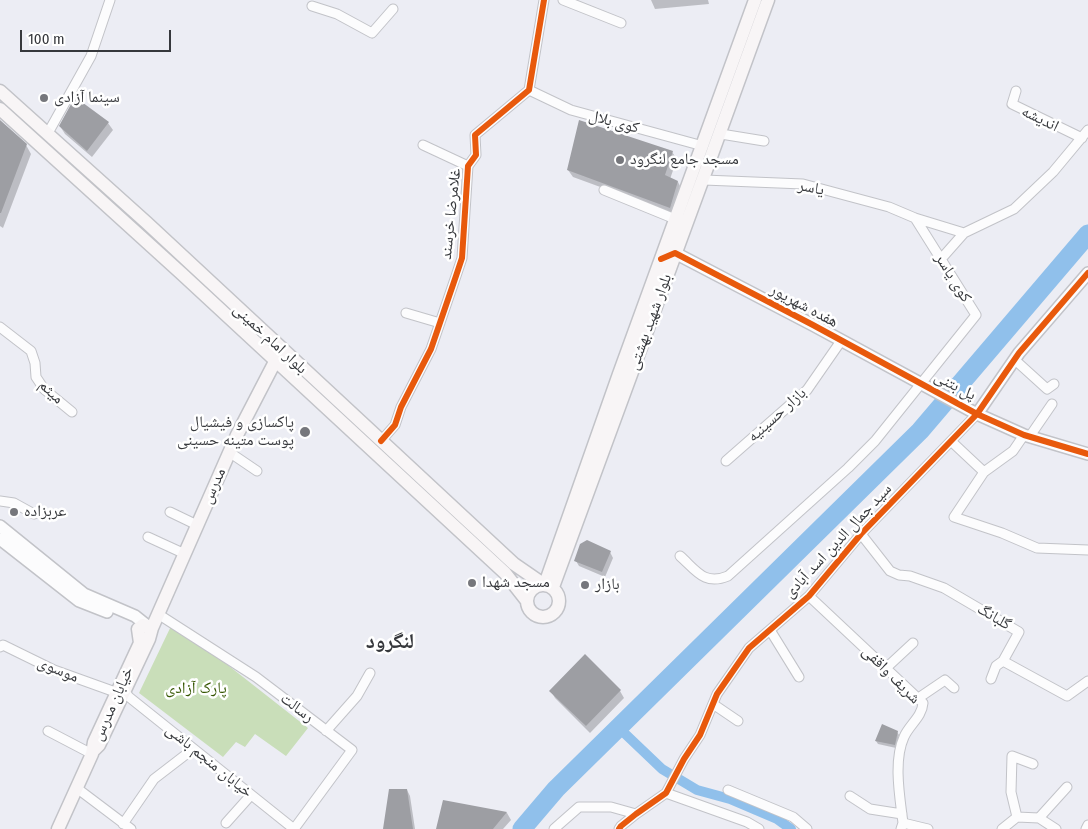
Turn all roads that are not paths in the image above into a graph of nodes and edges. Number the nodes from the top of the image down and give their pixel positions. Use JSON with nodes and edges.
{"nodes":[{"id":1,"x":110,"y":0,"type":"edge"},
{"id":2,"x":544,"y":0,"type":"edge"},
{"id":3,"x":563,"y":0,"type":"edge"},
{"id":4,"x":755,"y":0,"type":"edge"},
{"id":5,"x":768,"y":0,"type":"edge"},
{"id":6,"x":312,"y":6,"type":"dead end"},
{"id":7,"x":393,"y":9,"type":"dead end"},
{"id":8,"x":621,"y":23,"type":"dead end"},
{"id":9,"x":529,"y":90,"type":"junction"},
{"id":10,"x":0,"y":91,"type":"edge"},
{"id":11,"x":1016,"y":91,"type":"dead end"},
{"id":12,"x":0,"y":109,"type":"edge"},
{"id":13,"x":1088,"y":130,"type":"edge"},
{"id":14,"x":48,"y":133,"type":"junction"},
{"id":15,"x":721,"y":134,"type":"junction"},
{"id":16,"x":1082,"y":138,"type":"junction"},
{"id":17,"x":764,"y":140,"type":"dead end"},
{"id":18,"x":423,"y":145,"type":"dead end"},
{"id":19,"x":702,"y":146,"type":"junction"},
{"id":20,"x":468,"y":166,"type":"junction"},
{"id":21,"x":704,"y":180,"type":"junction"},
{"id":22,"x":604,"y":190,"type":"dead end"},
{"id":23,"x":915,"y":218,"type":"junction"},
{"id":24,"x":675,"y":219,"type":"junction"},
{"id":25,"x":964,"y":233,"type":"junction"},
{"id":26,"x":675,"y":253,"type":"junction"},
{"id":27,"x":661,"y":259,"type":"junction"},
{"id":28,"x":941,"y":259,"type":"junction"},
{"id":29,"x":1088,"y":273,"type":"edge"},
{"id":30,"x":406,"y":313,"type":"dead end"},
{"id":31,"x":440,"y":323,"type":"junction"},
{"id":32,"x":0,"y":327,"type":"edge"},
{"id":33,"x":841,"y":341,"type":"junction"},
{"id":34,"x":278,"y":355,"type":"junction"},
{"id":35,"x":1015,"y":360,"type":"junction"},
{"id":36,"x":920,"y":383,"type":"junction"},
{"id":37,"x":1054,"y":384,"type":"dead end"},
{"id":38,"x":1052,"y":404,"type":"dead end"},
{"id":39,"x":72,"y":412,"type":"dead end"},
{"id":40,"x":978,"y":414,"type":"junction"},
{"id":41,"x":1027,"y":435,"type":"junction"},
{"id":42,"x":381,"y":441,"type":"junction"},
{"id":43,"x":952,"y":442,"type":"junction"},
{"id":44,"x":1087,"y":451,"type":"edge"},
{"id":45,"x":229,"y":452,"type":"junction"},
{"id":46,"x":726,"y":461,"type":"dead end"},
{"id":47,"x":257,"y":470,"type":"dead end"},
{"id":48,"x":984,"y":472,"type":"junction"},
{"id":49,"x":0,"y":501,"type":"edge"},
{"id":50,"x":170,"y":512,"type":"dead end"},
{"id":51,"x":34,"y":514,"type":"dead end"},
{"id":52,"x":197,"y":525,"type":"junction"},
{"id":53,"x":0,"y":526,"type":"edge"},
{"id":54,"x":861,"y":534,"type":"junction"},
{"id":55,"x":148,"y":537,"type":"dead end"},
{"id":56,"x":0,"y":539,"type":"edge"},
{"id":57,"x":1088,"y":550,"type":"edge"},
{"id":58,"x":185,"y":554,"type":"junction"},
{"id":59,"x":680,"y":556,"type":"dead end"},
{"id":60,"x":547,"y":585,"type":"junction"},
{"id":61,"x":809,"y":596,"type":"junction"},
{"id":62,"x":527,"y":601,"type":"junction"},
{"id":63,"x":158,"y":614,"type":"junction"},
{"id":64,"x":145,"y":627,"type":"junction"},
{"id":65,"x":770,"y":630,"type":"junction"},
{"id":66,"x":913,"y":643,"type":"dead end"},
{"id":67,"x":0,"y":647,"type":"edge"},
{"id":68,"x":1003,"y":661,"type":"junction"},
{"id":69,"x":885,"y":669,"type":"junction"},
{"id":70,"x":370,"y":673,"type":"dead end"},
{"id":71,"x":799,"y":677,"type":"dead end"},
{"id":72,"x":991,"y":678,"type":"dead end"},
{"id":73,"x":1088,"y":681,"type":"edge"},
{"id":74,"x":954,"y":688,"type":"dead end"},
{"id":75,"x":121,"y":692,"type":"junction"},
{"id":76,"x":917,"y":699,"type":"junction"},
{"id":77,"x":713,"y":704,"type":"junction"},
{"id":78,"x":738,"y":720,"type":"dead end"},
{"id":79,"x":48,"y":731,"type":"dead end"},
{"id":80,"x":326,"y":731,"type":"junction"},
{"id":81,"x":193,"y":748,"type":"junction"},
{"id":82,"x":92,"y":753,"type":"junction"},
{"id":83,"x":1033,"y":764,"type":"dead end"},
{"id":84,"x":1067,"y":787,"type":"dead end"},
{"id":85,"x":78,"y":789,"type":"junction"},
{"id":86,"x":728,"y":790,"type":"dead end"},
{"id":87,"x":666,"y":793,"type":"junction"},
{"id":88,"x":251,"y":795,"type":"junction"},
{"id":89,"x":850,"y":796,"type":"dead end"},
{"id":90,"x":636,"y":814,"type":"junction"},
{"id":91,"x":1017,"y":817,"type":"junction"},
{"id":92,"x":1039,"y":818,"type":"junction"},
{"id":93,"x":902,"y":822,"type":"edge"},
{"id":94,"x":226,"y":823,"type":"dead end"},
{"id":95,"x":1088,"y":825,"type":"edge"},
{"id":96,"x":127,"y":826,"type":"edge"},
{"id":97,"x":622,"y":828,"type":"edge"},
{"id":98,"x":58,"y":829,"type":"edge"},
{"id":99,"x":294,"y":829,"type":"edge"},
{"id":100,"x":554,"y":829,"type":"edge"},
{"id":101,"x":759,"y":829,"type":"edge"},
{"id":102,"x":807,"y":829,"type":"edge"},
{"id":103,"x":928,"y":829,"type":"edge"},
{"id":104,"x":1002,"y":829,"type":"edge"},
{"id":105,"x":1056,"y":829,"type":"edge"},
{"id":106,"x":1086,"y":829,"type":"edge"}],
"edges":[{"from":1,"to":14,"type":"street"},
{"from":2,"to":9,"type":"street"},
{"from":3,"to":8,"type":"street"},
{"from":4,"to":19,"type":"main road","name":"بلوار شهید بهشتی"},
{"from":5,"to":15,"type":"main road","name":"بلوار شهید بهشتی"},
{"from":6,"to":7,"type":"street"},
{"from":9,"to":19,"type":"street","name":"کوی بلال"},
{"from":9,"to":20,"type":"street","name":"غلامرضا خرسند"},
{"from":10,"to":14,"type":"main road","name":"بلوار امام خمینی"},
{"from":11,"to":16,"type":"street","name":"اندیشه"},
{"from":12,"to":34,"type":"main road","name":"بلوار امام خمینی"},
{"from":13,"to":16,"type":"street"},
{"from":14,"to":34,"type":"main road","name":"بلوار امام خمینی"},
{"from":15,"to":17,"type":"street"},
{"from":15,"to":21,"type":"main road","name":"بلوار شهید بهشتی"},
{"from":16,"to":25,"type":"street"},
{"from":18,"to":20,"type":"street"},
{"from":19,"to":24,"type":"main road","name":"بلوار شهید بهشتی"},
{"from":20,"to":31,"type":"street","name":"غلامرضا خرسند"},
{"from":21,"to":23,"type":"street","name":"یاسر"},
{"from":21,"to":26,"type":"main road","name":"بلوار شهید بهشتی"},
{"from":22,"to":24,"type":"street"},
{"from":23,"to":25,"type":"street","name":"یاسر"},
{"from":23,"to":28,"type":"street","name":"کوی یاسر"},
{"from":24,"to":27,"type":"main road","name":"بلوار شهید بهشتی"},
{"from":25,"to":28,"type":"street"},
{"from":26,"to":27,"type":"street"},
{"from":26,"to":33,"type":"street","name":"هفده شهریور"},
{"from":26,"to":60,"type":"main road","name":"بلوار شهید بهشتی"},
{"from":27,"to":60,"type":"main road","name":"بلوار شهید بهشتی"},
{"from":28,"to":36,"type":"street","name":"کوی یاسر"},
{"from":29,"to":35,"type":"street"},
{"from":30,"to":31,"type":"street"},
{"from":31,"to":42,"type":"street","name":"غلامرضا خرسند"},
{"from":32,"to":39,"type":"street","name":"میثم"},
{"from":33,"to":36,"type":"street","name":"هفده شهریور"},
{"from":33,"to":46,"type":"street","name":"بازار حسینیه"},
{"from":34,"to":42,"type":"main road","name":"بلوار امام خمینی"},
{"from":34,"to":45,"type":"main road","name":"مدرس"},
{"from":34,"to":62,"type":"main road","name":"بلوار امام خمینی"},
{"from":35,"to":37,"type":"street"},
{"from":35,"to":40,"type":"street"},
{"from":36,"to":40,"type":"street","name":"پل بتنی"},
{"from":36,"to":59,"type":"street"},
{"from":38,"to":41,"type":"street"},
{"from":40,"to":41,"type":"street"},
{"from":40,"to":43,"type":"street","name":"سید جمال الدین اسد آبادی"},
{"from":41,"to":44,"type":"street"},
{"from":41,"to":48,"type":"street"},
{"from":42,"to":60,"type":"main road","name":"بلوار امام خمینی"},
{"from":43,"to":48,"type":"street"},
{"from":43,"to":54,"type":"street","name":"سید جمال الدین اسد آبادی"},
{"from":45,"to":47,"type":"street"},
{"from":45,"to":52,"type":"main road","name":"مدرس"},
{"from":48,"to":57,"type":"street"},
{"from":49,"to":51,"type":"street"},
{"from":50,"to":52,"type":"street"},
{"from":52,"to":58,"type":"main road","name":"مدرس"},
{"from":53,"to":64,"type":"street"},
{"from":54,"to":61,"type":"street","name":"سید جمال الدین اسد آبادی"},
{"from":54,"to":68,"type":"street","name":"گلبانگ"},
{"from":55,"to":58,"type":"street"},
{"from":56,"to":64,"type":"street"},
{"from":58,"to":63,"type":"main road","name":"مدرس"},
{"from":60,"to":62,"type":"main road"},
{"from":60,"to":62,"type":"main road"},
{"from":61,"to":65,"type":"street","name":"سید جمال الدین اسد آبادی"},
{"from":61,"to":69,"type":"street","name":"شریف واقفی"},
{"from":63,"to":64,"type":"main road","name":"خیابان مدرس"},
{"from":63,"to":80,"type":"street","name":"رسالت"},
{"from":64,"to":75,"type":"main road","name":"خیابان مدرس"},
{"from":65,"to":71,"type":"street"},
{"from":65,"to":77,"type":"street","name":"سید جمال الدین اسد آبادی"},
{"from":66,"to":69,"type":"street"},
{"from":67,"to":75,"type":"street","name":"موسوی"},
{"from":68,"to":72,"type":"street"},
{"from":68,"to":73,"type":"street"},
{"from":69,"to":76,"type":"street","name":"شریف واقفی"},
{"from":70,"to":80,"type":"street"},
{"from":74,"to":76,"type":"street"},
{"from":75,"to":81,"type":"street","name":"خیابان منجم باشی"},
{"from":75,"to":82,"type":"main road","name":"خیابان مدرس"},
{"from":76,"to":93,"type":"street","name":"شریف واقفی"},
{"from":77,"to":78,"type":"street"},
{"from":77,"to":87,"type":"street","name":"سید جمال الدین اسد آبادی"},
{"from":79,"to":82,"type":"street"},
{"from":80,"to":99,"type":"street","name":"رسالت"},
{"from":81,"to":88,"type":"street","name":"خیابان منجم باشی"},
{"from":81,"to":96,"type":"street"},
{"from":82,"to":85,"type":"main road"},
{"from":83,"to":91,"type":"street"},
{"from":84,"to":92,"type":"street"},
{"from":85,"to":96,"type":"street"},
{"from":85,"to":98,"type":"main road"},
{"from":86,"to":102,"type":"street"},
{"from":87,"to":90,"type":"street"},
{"from":87,"to":101,"type":"street"},
{"from":88,"to":94,"type":"street"},
{"from":88,"to":99,"type":"street","name":"خیابان منجم باشی"},
{"from":89,"to":93,"type":"street"},
{"from":90,"to":97,"type":"street"},
{"from":90,"to":100,"type":"street"},
{"from":91,"to":92,"type":"street"},
{"from":91,"to":104,"type":"street"},
{"from":92,"to":105,"type":"street"},
{"from":93,"to":103,"type":"street"},
{"from":95,"to":106,"type":"street"}]}
